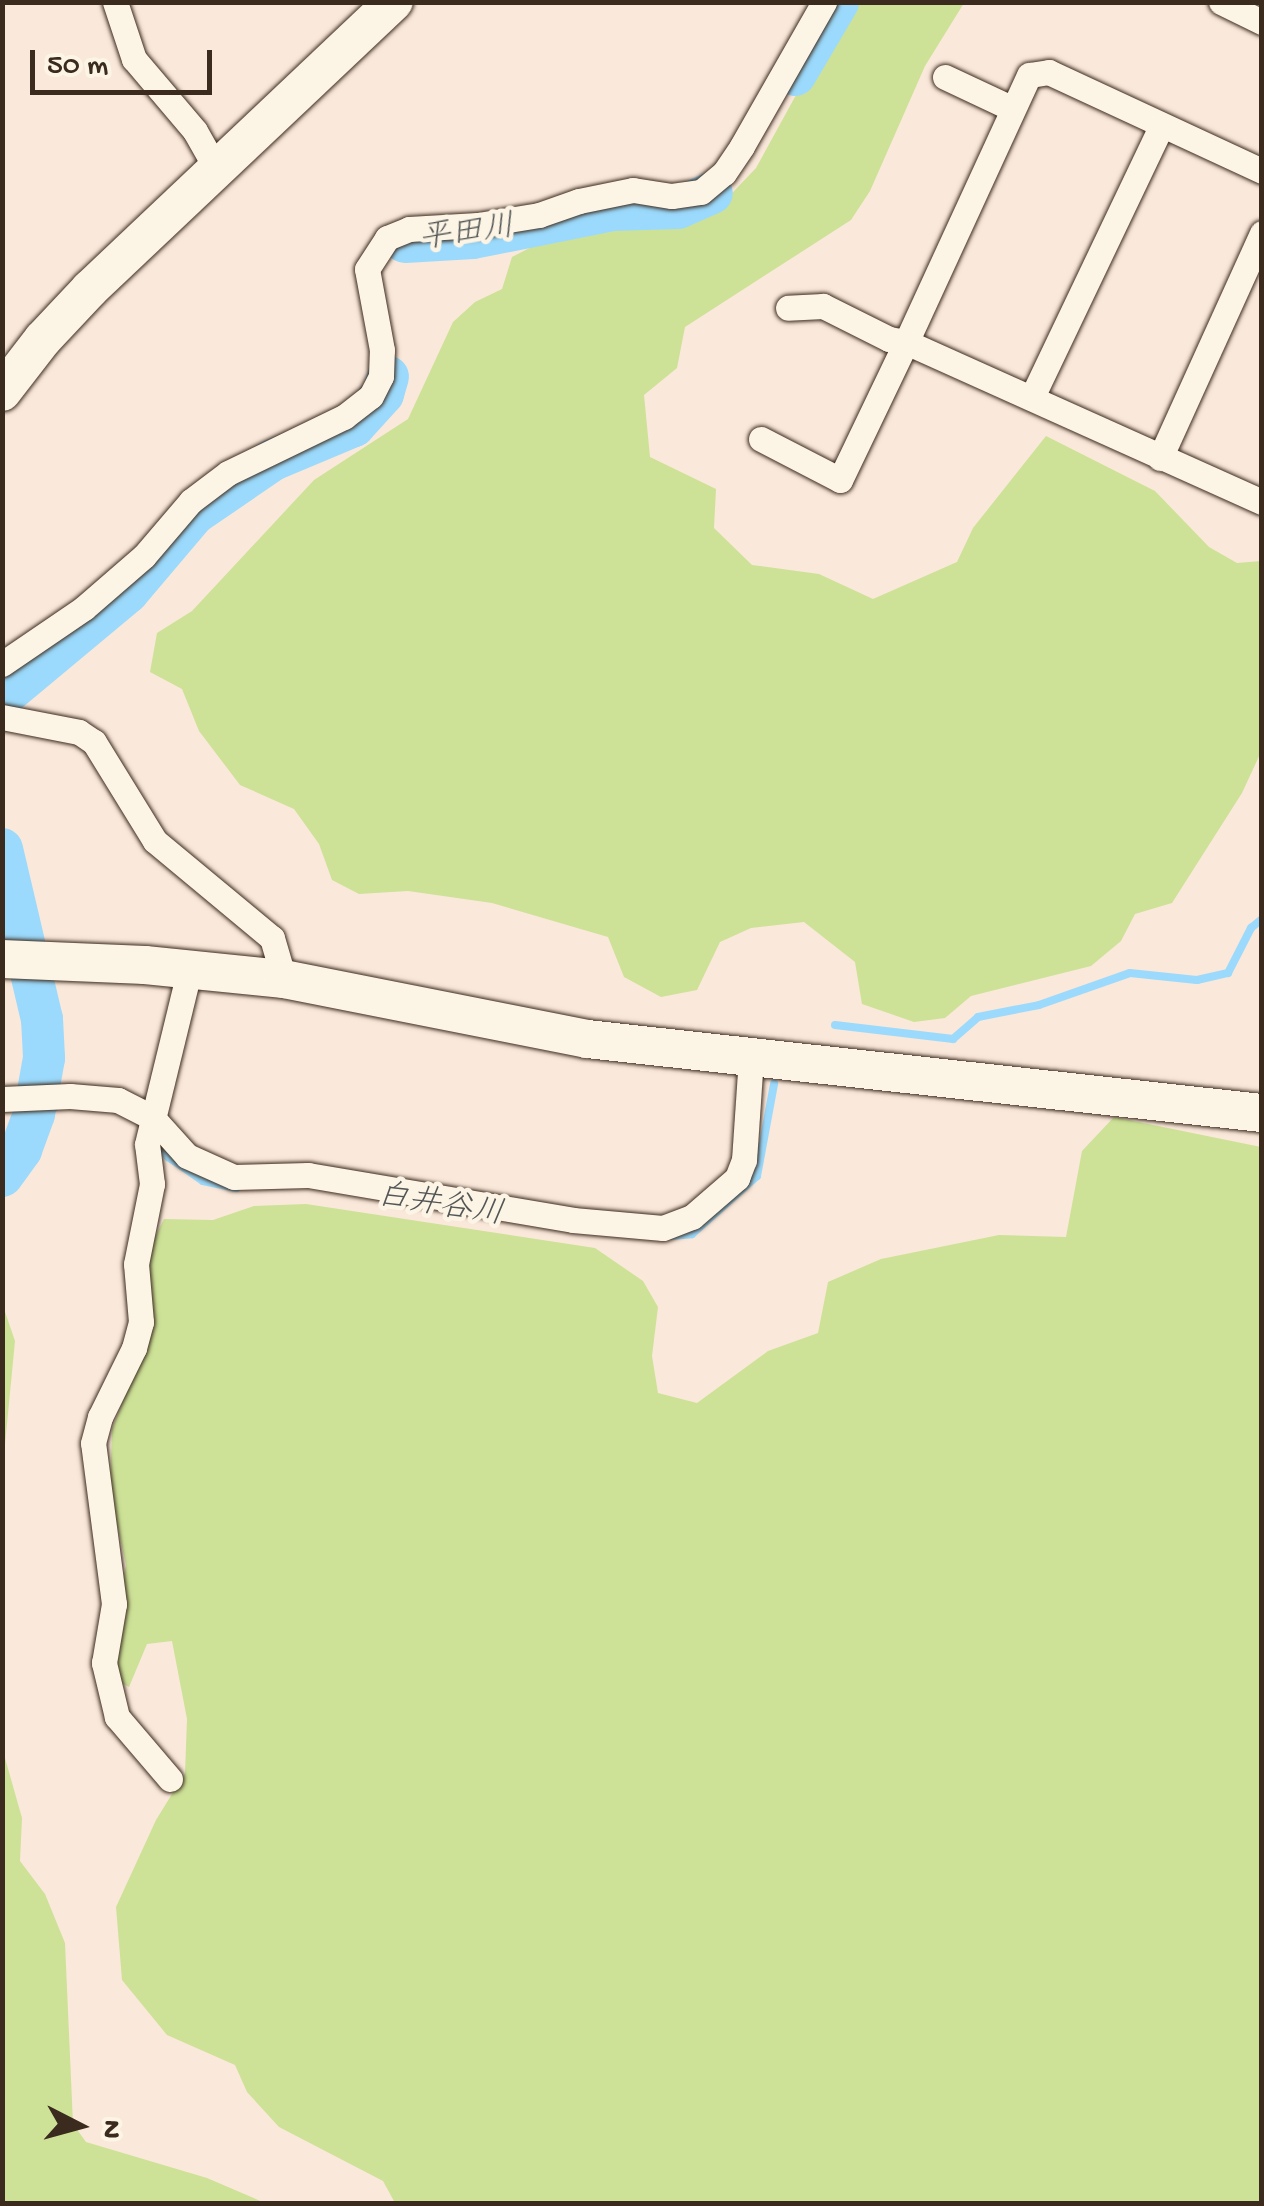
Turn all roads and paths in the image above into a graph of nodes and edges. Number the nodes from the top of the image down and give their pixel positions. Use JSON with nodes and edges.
{"nodes":[{"id":1,"x":115,"y":2,"type":"edge"},
{"id":2,"x":394,"y":2,"type":"edge"},
{"id":3,"x":824,"y":2,"type":"edge"},
{"id":4,"x":1221,"y":2,"type":"edge"},
{"id":5,"x":1262,"y":22,"type":"edge"},
{"id":6,"x":944,"y":77,"type":"dead end"},
{"id":7,"x":1013,"y":109,"type":"junction"},
{"id":8,"x":1162,"y":125,"type":"junction"},
{"id":9,"x":216,"y":170,"type":"junction"},
{"id":10,"x":1262,"y":171,"type":"edge"},
{"id":11,"x":1262,"y":233,"type":"edge"},
{"id":12,"x":788,"y":308,"type":"dead end"},
{"id":13,"x":906,"y":342,"type":"junction"},
{"id":14,"x":2,"y":392,"type":"edge"},
{"id":15,"x":1032,"y":397,"type":"junction"},
{"id":16,"x":761,"y":439,"type":"dead end"},
{"id":17,"x":1160,"y":458,"type":"junction"},
{"id":18,"x":1262,"y":502,"type":"edge"},
{"id":19,"x":2,"y":664,"type":"edge"},
{"id":20,"x":3,"y":717,"type":"edge"},
{"id":21,"x":3,"y":960,"type":"edge"},
{"id":22,"x":190,"y":968,"type":"junction"},
{"id":23,"x":284,"y":978,"type":"junction"},
{"id":24,"x":751,"y":1058,"type":"junction"},
{"id":25,"x":15,"y":1098,"type":"edge"},
{"id":26,"x":1262,"y":1112,"type":"edge"},
{"id":27,"x":152,"y":1117,"type":"junction"},
{"id":28,"x":170,"y":1779,"type":"dead end"}],
"edges":[{"from":1,"to":9,"type":"street"},
{"from":2,"to":9,"type":"street"},
{"from":3,"to":19,"type":"street"},
{"from":4,"to":5,"type":"street"},
{"from":6,"to":7,"type":"street"},
{"from":7,"to":8,"type":"street"},
{"from":7,"to":13,"type":"street"},
{"from":8,"to":10,"type":"street"},
{"from":8,"to":15,"type":"street"},
{"from":9,"to":14,"type":"street"},
{"from":11,"to":17,"type":"street"},
{"from":12,"to":13,"type":"street"},
{"from":13,"to":15,"type":"street"},
{"from":13,"to":16,"type":"street"},
{"from":15,"to":17,"type":"street"},
{"from":17,"to":18,"type":"street"},
{"from":20,"to":23,"type":"street"},
{"from":21,"to":22,"type":"street"},
{"from":22,"to":23,"type":"street"},
{"from":22,"to":27,"type":"street"},
{"from":23,"to":24,"type":"street"},
{"from":24,"to":26,"type":"street"},
{"from":24,"to":27,"type":"street"},
{"from":25,"to":27,"type":"street"},
{"from":27,"to":28,"type":"street"}]}
